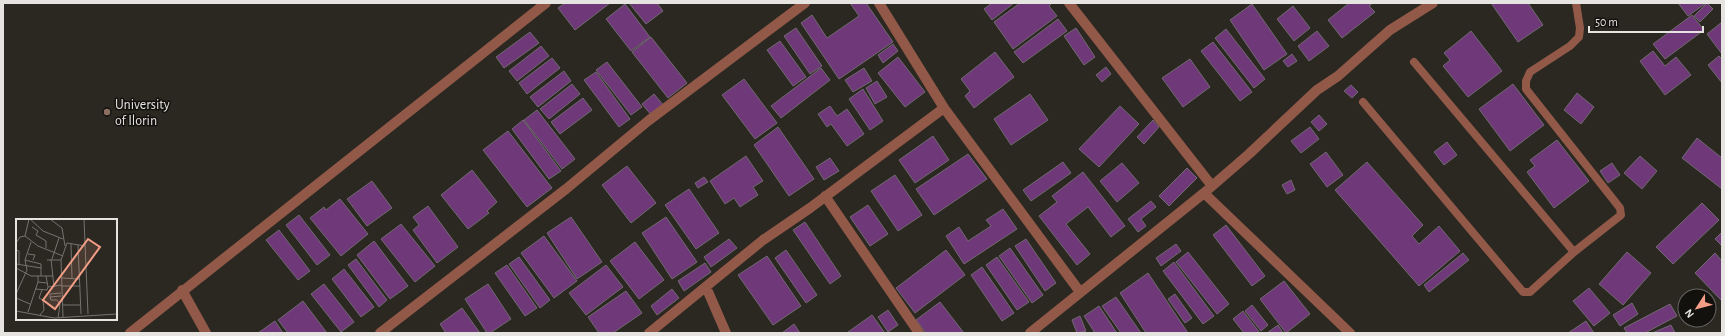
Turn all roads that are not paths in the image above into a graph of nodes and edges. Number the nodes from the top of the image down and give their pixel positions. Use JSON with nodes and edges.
{"nodes":[{"id":1,"x":546,"y":3,"type":"edge"},
{"id":2,"x":805,"y":3,"type":"edge"},
{"id":3,"x":879,"y":3,"type":"edge"},
{"id":4,"x":1069,"y":3,"type":"edge"},
{"id":5,"x":1433,"y":3,"type":"edge"},
{"id":6,"x":1576,"y":3,"type":"edge"},
{"id":7,"x":1414,"y":62,"type":"dead end"},
{"id":8,"x":1364,"y":102,"type":"dead end"},
{"id":9,"x":944,"y":108,"type":"junction"},
{"id":10,"x":1212,"y":186,"type":"junction"},
{"id":11,"x":1204,"y":193,"type":"junction"},
{"id":12,"x":825,"y":196,"type":"junction"},
{"id":13,"x":1574,"y":252,"type":"junction"},
{"id":14,"x":706,"y":287,"type":"junction"},
{"id":15,"x":182,"y":290,"type":"junction"},
{"id":16,"x":1080,"y":292,"type":"junction"},
{"id":17,"x":1342,"y":331,"type":"edge"},
{"id":18,"x":130,"y":333,"type":"edge"},
{"id":19,"x":206,"y":333,"type":"edge"},
{"id":20,"x":380,"y":333,"type":"edge"},
{"id":21,"x":649,"y":333,"type":"edge"},
{"id":22,"x":726,"y":333,"type":"edge"},
{"id":23,"x":919,"y":333,"type":"edge"},
{"id":24,"x":1030,"y":333,"type":"edge"}],
"edges":[{"from":1,"to":15,"type":"street"},
{"from":2,"to":20,"type":"street"},
{"from":3,"to":9,"type":"street"},
{"from":4,"to":10,"type":"street"},
{"from":5,"to":10,"type":"street"},
{"from":6,"to":13,"type":"lane"},
{"from":7,"to":13,"type":"lane"},
{"from":8,"to":13,"type":"lane"},
{"from":9,"to":12,"type":"street"},
{"from":9,"to":16,"type":"street"},
{"from":10,"to":11,"type":"street"},
{"from":11,"to":16,"type":"street"},
{"from":11,"to":17,"type":"street"},
{"from":12,"to":14,"type":"street"},
{"from":12,"to":23,"type":"street"},
{"from":14,"to":21,"type":"street"},
{"from":14,"to":22,"type":"street"},
{"from":15,"to":18,"type":"street"},
{"from":15,"to":19,"type":"street"},
{"from":16,"to":24,"type":"street"}]}
